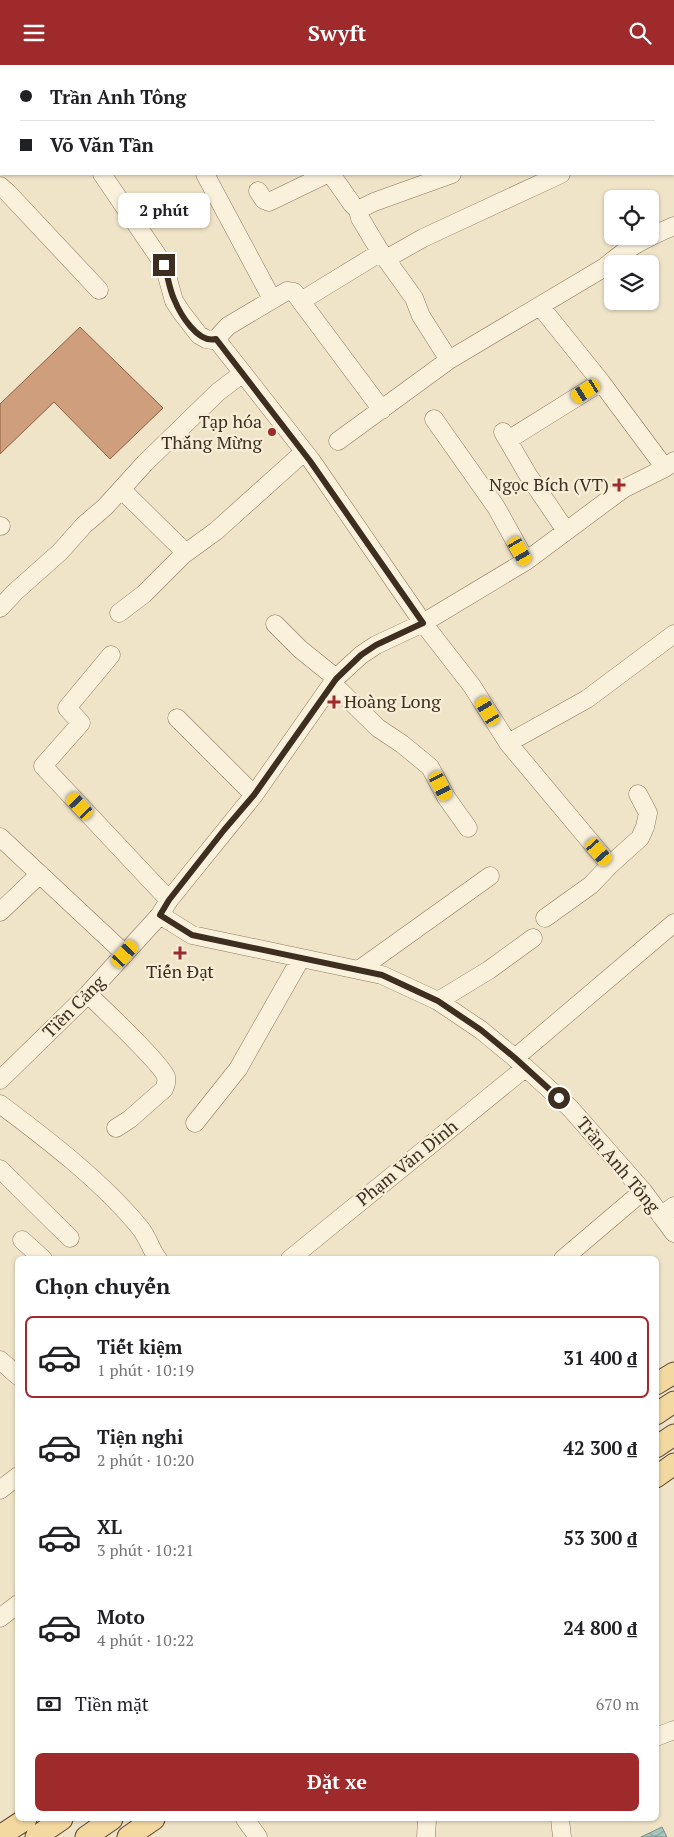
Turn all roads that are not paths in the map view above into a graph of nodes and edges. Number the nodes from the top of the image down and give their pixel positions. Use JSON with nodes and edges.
{"nodes":[{"id":1,"x":103,"y":175,"type":"edge"},
{"id":2,"x":206,"y":175,"type":"edge"},
{"id":3,"x":327,"y":175,"type":"edge"},
{"id":4,"x":330,"y":175,"type":"edge"},
{"id":5,"x":449,"y":175,"type":"edge"},
{"id":6,"x":559,"y":175,"type":"edge"},
{"id":7,"x":0,"y":186,"type":"edge"},
{"id":8,"x":258,"y":191,"type":"dead end"},
{"id":9,"x":358,"y":210,"type":"junction"},
{"id":10,"x":674,"y":226,"type":"edge"},
{"id":11,"x":383,"y":255,"type":"junction"},
{"id":12,"x":99,"y":290,"type":"dead end"},
{"id":13,"x":272,"y":299,"type":"junction"},
{"id":14,"x":301,"y":301,"type":"junction"},
{"id":15,"x":540,"y":306,"type":"junction"},
{"id":16,"x":216,"y":339,"type":"junction"},
{"id":17,"x":449,"y":360,"type":"junction"},
{"id":18,"x":243,"y":373,"type":"junction"},
{"id":19,"x":601,"y":382,"type":"junction"},
{"id":20,"x":382,"y":410,"type":"junction"},
{"id":21,"x":434,"y":419,"type":"dead end"},
{"id":22,"x":338,"y":441,"type":"dead end"},
{"id":23,"x":304,"y":452,"type":"junction"},
{"id":24,"x":669,"y":465,"type":"edge"},
{"id":25,"x":122,"y":490,"type":"junction"},
{"id":26,"x":566,"y":531,"type":"junction"},
{"id":27,"x":186,"y":553,"type":"junction"},
{"id":28,"x":526,"y":561,"type":"junction"},
{"id":29,"x":0,"y":608,"type":"edge"},
{"id":30,"x":119,"y":613,"type":"dead end"},
{"id":31,"x":423,"y":623,"type":"junction"},
{"id":32,"x":275,"y":624,"type":"dead end"},
{"id":33,"x":674,"y":634,"type":"edge"},
{"id":34,"x":111,"y":655,"type":"dead end"},
{"id":35,"x":334,"y":681,"type":"junction"},
{"id":36,"x":177,"y":718,"type":"dead end"},
{"id":37,"x":508,"y":743,"type":"junction"},
{"id":38,"x":638,"y":794,"type":"dead end"},
{"id":39,"x":254,"y":795,"type":"junction"},
{"id":40,"x":468,"y":828,"type":"dead end"},
{"id":41,"x":0,"y":837,"type":"edge"},
{"id":42,"x":610,"y":865,"type":"junction"},
{"id":43,"x":40,"y":874,"type":"junction"},
{"id":44,"x":490,"y":876,"type":"dead end"},
{"id":45,"x":165,"y":907,"type":"junction"},
{"id":46,"x":0,"y":912,"type":"edge"},
{"id":47,"x":545,"y":918,"type":"dead end"},
{"id":48,"x":674,"y":923,"type":"edge"},
{"id":49,"x":533,"y":938,"type":"dead end"},
{"id":50,"x":125,"y":954,"type":"junction"},
{"id":51,"x":301,"y":958,"type":"junction"},
{"id":52,"x":360,"y":969,"type":"junction"},
{"id":53,"x":88,"y":995,"type":"junction"},
{"id":54,"x":438,"y":1001,"type":"junction"},
{"id":55,"x":520,"y":1063,"type":"junction"},
{"id":56,"x":0,"y":1081,"type":"edge"},
{"id":57,"x":0,"y":1104,"type":"edge"},
{"id":58,"x":195,"y":1123,"type":"dead end"},
{"id":59,"x":116,"y":1127,"type":"dead end"},
{"id":60,"x":0,"y":1169,"type":"edge"},
{"id":61,"x":643,"y":1191,"type":"junction"},
{"id":62,"x":668,"y":1211,"type":"edge"},
{"id":63,"x":674,"y":1233,"type":"edge"},
{"id":64,"x":70,"y":1238,"type":"dead end"},
{"id":65,"x":22,"y":1240,"type":"dead end"},
{"id":66,"x":40,"y":1256,"type":"edge"},
{"id":67,"x":156,"y":1256,"type":"edge"},
{"id":68,"x":294,"y":1256,"type":"edge"},
{"id":69,"x":567,"y":1256,"type":"edge"},
{"id":70,"x":0,"y":1360,"type":"edge"},
{"id":71,"x":15,"y":1373,"type":"edge"},
{"id":72,"x":674,"y":1373,"type":"edge"},
{"id":73,"x":659,"y":1382,"type":"edge"},
{"id":74,"x":674,"y":1402,"type":"edge"},
{"id":75,"x":659,"y":1412,"type":"edge"},
{"id":76,"x":674,"y":1435,"type":"edge"},
{"id":77,"x":659,"y":1445,"type":"edge"},
{"id":78,"x":674,"y":1464,"type":"edge"},
{"id":79,"x":659,"y":1475,"type":"edge"},
{"id":80,"x":15,"y":1478,"type":"edge"},
{"id":81,"x":0,"y":1490,"type":"edge"},
{"id":82,"x":15,"y":1606,"type":"edge"},
{"id":83,"x":0,"y":1618,"type":"edge"},
{"id":84,"x":674,"y":1730,"type":"edge"},
{"id":85,"x":659,"y":1736,"type":"edge"},
{"id":86,"x":23,"y":1821,"type":"edge"},
{"id":87,"x":59,"y":1821,"type":"edge"},
{"id":88,"x":109,"y":1821,"type":"edge"},
{"id":89,"x":151,"y":1821,"type":"edge"},
{"id":90,"x":246,"y":1821,"type":"edge"},
{"id":91,"x":427,"y":1821,"type":"edge"},
{"id":92,"x":560,"y":1821,"type":"edge"},
{"id":93,"x":0,"y":1836,"type":"edge"},
{"id":94,"x":36,"y":1837,"type":"edge"},
{"id":95,"x":86,"y":1837,"type":"edge"},
{"id":96,"x":128,"y":1837,"type":"edge"},
{"id":97,"x":258,"y":1837,"type":"edge"},
{"id":98,"x":426,"y":1837,"type":"edge"},
{"id":99,"x":562,"y":1837,"type":"edge"}],
"edges":[{"from":1,"to":16,"type":"street"},
{"from":2,"to":13,"type":"street"},
{"from":3,"to":8,"type":"street"},
{"from":4,"to":9,"type":"street"},
{"from":5,"to":9,"type":"street"},
{"from":6,"to":11,"type":"street"},
{"from":7,"to":12,"type":"street"},
{"from":9,"to":11,"type":"street"},
{"from":10,"to":15,"type":"street"},
{"from":11,"to":14,"type":"street"},
{"from":11,"to":17,"type":"street"},
{"from":13,"to":14,"type":"street"},
{"from":13,"to":16,"type":"street"},
{"from":14,"to":20,"type":"street"},
{"from":15,"to":17,"type":"street"},
{"from":15,"to":19,"type":"street"},
{"from":16,"to":18,"type":"street"},
{"from":17,"to":20,"type":"street"},
{"from":18,"to":23,"type":"street"},
{"from":18,"to":25,"type":"street"},
{"from":19,"to":24,"type":"street"},
{"from":19,"to":26,"type":"street"},
{"from":20,"to":22,"type":"street"},
{"from":21,"to":28,"type":"street"},
{"from":23,"to":27,"type":"street"},
{"from":23,"to":31,"type":"street"},
{"from":24,"to":26,"type":"street","name":"Tiền Cảng"},
{"from":25,"to":27,"type":"street"},
{"from":25,"to":29,"type":"street"},
{"from":26,"to":28,"type":"street","name":"Tiền Cảng"},
{"from":27,"to":30,"type":"street"},
{"from":28,"to":31,"type":"street","name":"Tiền Cảng"},
{"from":31,"to":35,"type":"street","name":"Tiền Cảng"},
{"from":31,"to":37,"type":"street"},
{"from":32,"to":35,"type":"street"},
{"from":33,"to":37,"type":"street"},
{"from":34,"to":45,"type":"street","name":"Trần Anh Tông"},
{"from":35,"to":39,"type":"street","name":"Tiền Cảng"},
{"from":35,"to":40,"type":"street"},
{"from":36,"to":39,"type":"street"},
{"from":37,"to":42,"type":"street"},
{"from":38,"to":42,"type":"street"},
{"from":39,"to":45,"type":"street","name":"Tiền Cảng"},
{"from":41,"to":43,"type":"street"},
{"from":42,"to":47,"type":"street"},
{"from":43,"to":46,"type":"street"},
{"from":43,"to":50,"type":"street"},
{"from":44,"to":52,"type":"street"},
{"from":45,"to":50,"type":"street","name":"Tiền Cảng"},
{"from":45,"to":51,"type":"street","name":"Trần Anh Tông"},
{"from":48,"to":55,"type":"street","name":"Phạm Văn Dinh"},
{"from":49,"to":54,"type":"street"},
{"from":50,"to":53,"type":"street","name":"Tiền Cảng"},
{"from":51,"to":52,"type":"street","name":"Trần Anh Tông"},
{"from":51,"to":58,"type":"street"},
{"from":52,"to":54,"type":"street","name":"Trần Anh Tông"},
{"from":53,"to":56,"type":"street","name":"Tiền Cảng"},
{"from":53,"to":59,"type":"street"},
{"from":54,"to":55,"type":"street","name":"Trần Anh Tông"},
{"from":55,"to":61,"type":"street","name":"Trần Anh Tông"},
{"from":55,"to":68,"type":"street","name":"Phạm Văn Dinh"},
{"from":57,"to":67,"type":"street"},
{"from":60,"to":64,"type":"street"},
{"from":61,"to":62,"type":"street","name":"Trần Anh Tông"},
{"from":61,"to":69,"type":"street"},
{"from":62,"to":63,"type":"street","name":"Trần Anh Tông"},
{"from":65,"to":66,"type":"street"},
{"from":70,"to":71,"type":"street"},
{"from":72,"to":73,"type":"main road"},
{"from":74,"to":75,"type":"main road"},
{"from":76,"to":77,"type":"main road"},
{"from":78,"to":79,"type":"main road"},
{"from":80,"to":81,"type":"street"},
{"from":82,"to":83,"type":"street"},
{"from":84,"to":85,"type":"street"},
{"from":86,"to":93,"type":"main road"},
{"from":87,"to":94,"type":"main road"},
{"from":88,"to":95,"type":"main road"},
{"from":89,"to":96,"type":"main road"},
{"from":90,"to":97,"type":"street"},
{"from":91,"to":98,"type":"street"},
{"from":92,"to":99,"type":"street"}]}
